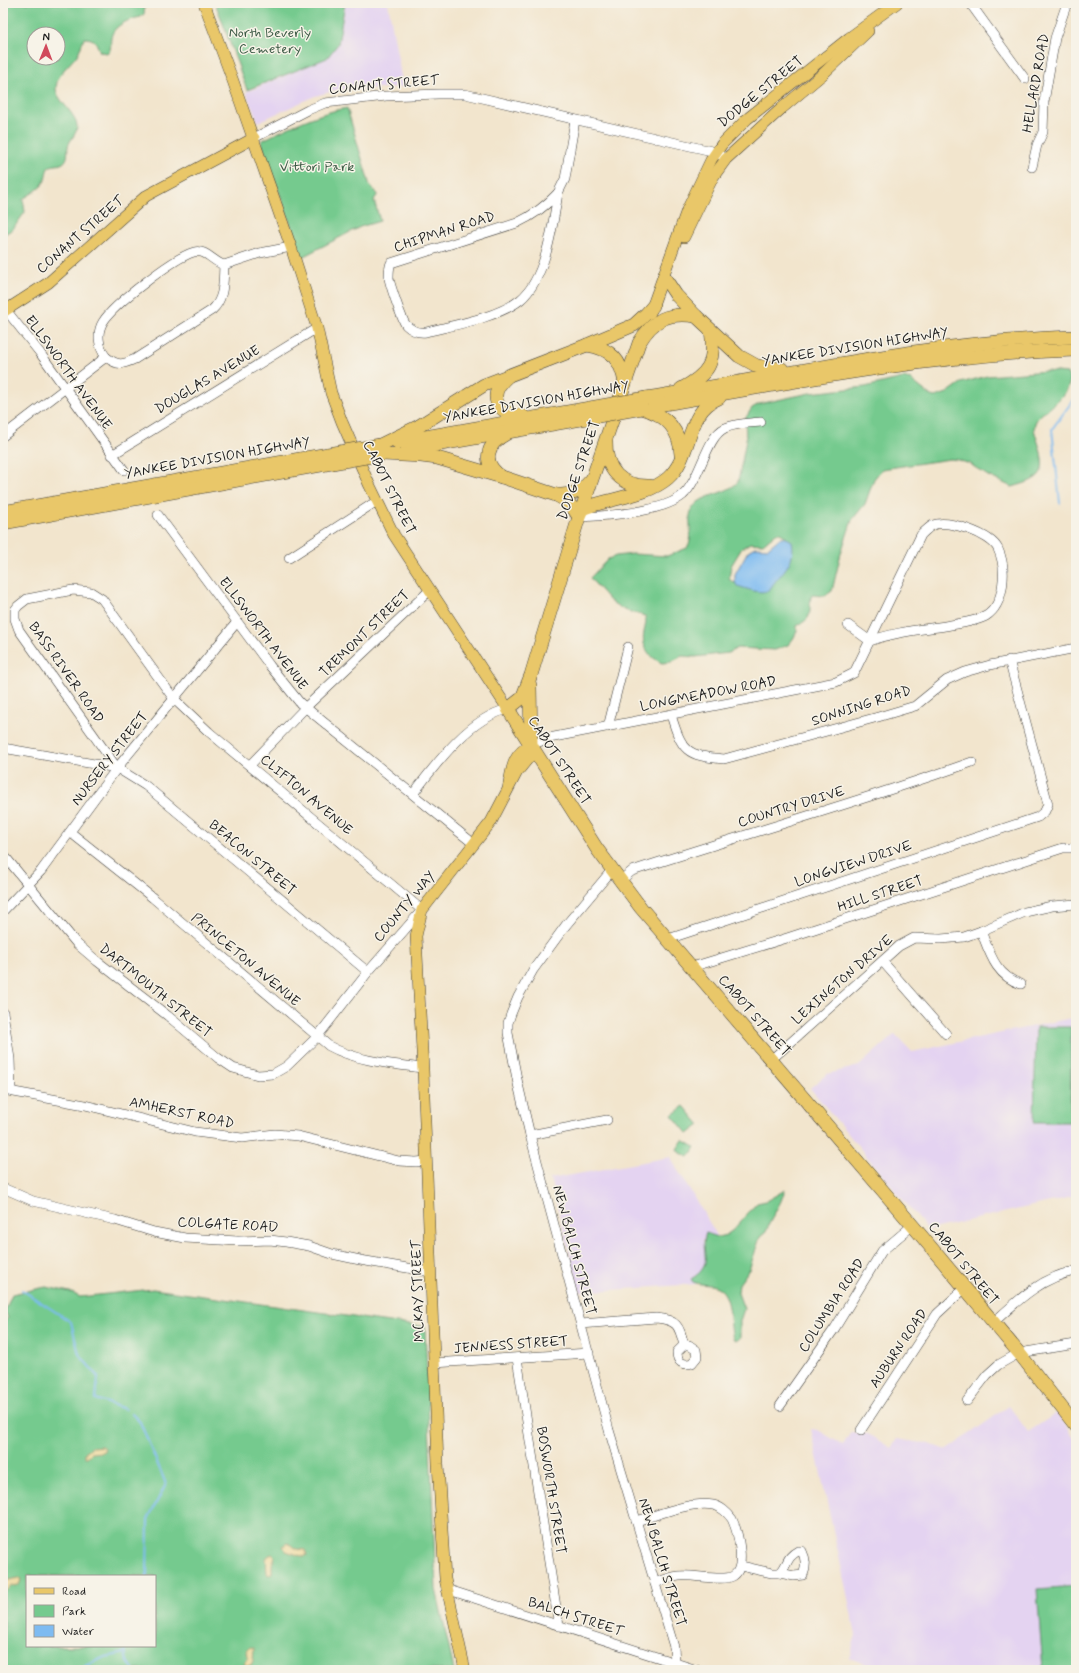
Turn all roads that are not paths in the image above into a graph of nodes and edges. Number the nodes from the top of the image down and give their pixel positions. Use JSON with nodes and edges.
{"nodes":[{"id":1,"x":204,"y":3,"type":"edge"},
{"id":2,"x":898,"y":3,"type":"edge"},
{"id":3,"x":970,"y":3,"type":"edge"},
{"id":4,"x":1067,"y":3,"type":"edge"},
{"id":5,"x":1025,"y":79,"type":"dead end"},
{"id":6,"x":575,"y":120,"type":"junction"},
{"id":7,"x":254,"y":138,"type":"junction"},
{"id":8,"x":716,"y":152,"type":"junction"},
{"id":9,"x":726,"y":159,"type":"junction"},
{"id":10,"x":1032,"y":167,"type":"dead end"},
{"id":11,"x":558,"y":193,"type":"junction"},
{"id":12,"x":291,"y":246,"type":"junction"},
{"id":13,"x":224,"y":265,"type":"junction"},
{"id":14,"x":664,"y":277,"type":"junction"},
{"id":15,"x":653,"y":306,"type":"junction"},
{"id":16,"x":5,"y":311,"type":"edge"},
{"id":17,"x":696,"y":316,"type":"junction"},
{"id":18,"x":317,"y":328,"type":"junction"},
{"id":19,"x":711,"y":331,"type":"junction"},
{"id":20,"x":1076,"y":337,"type":"edge"},
{"id":21,"x":640,"y":343,"type":"junction"},
{"id":22,"x":587,"y":346,"type":"junction"},
{"id":23,"x":1076,"y":350,"type":"edge"},
{"id":24,"x":106,"y":357,"type":"junction"},
{"id":25,"x":823,"y":366,"type":"junction"},
{"id":26,"x":508,"y":376,"type":"junction"},
{"id":27,"x":625,"y":383,"type":"junction"},
{"id":28,"x":65,"y":388,"type":"junction"},
{"id":29,"x":747,"y":390,"type":"junction"},
{"id":30,"x":671,"y":394,"type":"junction"},
{"id":31,"x":644,"y":403,"type":"junction"},
{"id":32,"x":588,"y":413,"type":"junction"},
{"id":33,"x":541,"y":417,"type":"junction"},
{"id":34,"x":761,"y":422,"type":"dead end"},
{"id":35,"x":511,"y":431,"type":"junction"},
{"id":36,"x":3,"y":436,"type":"edge"},
{"id":37,"x":606,"y":436,"type":"junction"},
{"id":38,"x":381,"y":450,"type":"junction"},
{"id":39,"x":112,"y":455,"type":"junction"},
{"id":40,"x":682,"y":456,"type":"junction"},
{"id":41,"x":330,"y":459,"type":"junction"},
{"id":42,"x":124,"y":470,"type":"dead end"},
{"id":43,"x":505,"y":478,"type":"junction"},
{"id":44,"x":592,"y":480,"type":"junction"},
{"id":45,"x":654,"y":486,"type":"junction"},
{"id":46,"x":556,"y":495,"type":"junction"},
{"id":47,"x":377,"y":501,"type":"junction"},
{"id":48,"x":3,"y":512,"type":"edge"},
{"id":49,"x":580,"y":513,"type":"junction"},
{"id":50,"x":158,"y":515,"type":"dead end"},
{"id":51,"x":3,"y":523,"type":"edge"},
{"id":52,"x":289,"y":558,"type":"dead end"},
{"id":53,"x":430,"y":590,"type":"junction"},
{"id":54,"x":236,"y":622,"type":"junction"},
{"id":55,"x":848,"y":625,"type":"dead end"},
{"id":56,"x":870,"y":641,"type":"junction"},
{"id":57,"x":628,"y":647,"type":"dead end"},
{"id":58,"x":1076,"y":648,"type":"edge"},
{"id":59,"x":1010,"y":660,"type":"junction"},
{"id":60,"x":531,"y":675,"type":"junction"},
{"id":61,"x":174,"y":699,"type":"junction"},
{"id":62,"x":306,"y":707,"type":"junction"},
{"id":63,"x":508,"y":709,"type":"junction"},
{"id":64,"x":671,"y":715,"type":"junction"},
{"id":65,"x":608,"y":727,"type":"junction"},
{"id":66,"x":531,"y":745,"type":"junction"},
{"id":67,"x":3,"y":748,"type":"edge"},
{"id":68,"x":972,"y":762,"type":"dead end"},
{"id":69,"x":250,"y":765,"type":"junction"},
{"id":70,"x":117,"y":768,"type":"junction"},
{"id":71,"x":413,"y":794,"type":"junction"},
{"id":72,"x":70,"y":832,"type":"junction"},
{"id":73,"x":474,"y":844,"type":"junction"},
{"id":74,"x":1076,"y":848,"type":"edge"},
{"id":75,"x":3,"y":854,"type":"edge"},
{"id":76,"x":612,"y":870,"type":"junction"},
{"id":77,"x":620,"y":881,"type":"junction"},
{"id":78,"x":29,"y":884,"type":"junction"},
{"id":79,"x":1076,"y":904,"type":"edge"},
{"id":80,"x":3,"y":910,"type":"edge"},
{"id":81,"x":422,"y":910,"type":"junction"},
{"id":82,"x":981,"y":931,"type":"junction"},
{"id":83,"x":668,"y":939,"type":"junction"},
{"id":84,"x":883,"y":962,"type":"junction"},
{"id":85,"x":692,"y":967,"type":"junction"},
{"id":86,"x":368,"y":972,"type":"junction"},
{"id":87,"x":1021,"y":984,"type":"dead end"},
{"id":88,"x":3,"y":1012,"type":"edge"},
{"id":89,"x":946,"y":1034,"type":"dead end"},
{"id":90,"x":317,"y":1037,"type":"junction"},
{"id":91,"x":772,"y":1059,"type":"junction"},
{"id":92,"x":423,"y":1068,"type":"junction"},
{"id":93,"x":7,"y":1091,"type":"edge"},
{"id":94,"x":607,"y":1120,"type":"dead end"},
{"id":95,"x":530,"y":1135,"type":"junction"},
{"id":96,"x":427,"y":1161,"type":"junction"},
{"id":97,"x":3,"y":1188,"type":"edge"},
{"id":98,"x":913,"y":1225,"type":"junction"},
{"id":99,"x":1076,"y":1271,"type":"edge"},
{"id":100,"x":431,"y":1272,"type":"junction"},
{"id":101,"x":964,"y":1288,"type":"junction"},
{"id":102,"x":994,"y":1323,"type":"junction"},
{"id":103,"x":581,"y":1324,"type":"junction"},
{"id":104,"x":1076,"y":1344,"type":"edge"},
{"id":105,"x":684,"y":1345,"type":"dead end"},
{"id":106,"x":589,"y":1353,"type":"junction"},
{"id":107,"x":1019,"y":1353,"type":"junction"},
{"id":108,"x":517,"y":1358,"type":"junction"},
{"id":109,"x":434,"y":1363,"type":"junction"},
{"id":110,"x":967,"y":1401,"type":"dead end"},
{"id":111,"x":780,"y":1406,"type":"dead end"},
{"id":112,"x":1076,"y":1426,"type":"edge"},
{"id":113,"x":861,"y":1430,"type":"dead end"},
{"id":114,"x":636,"y":1521,"type":"junction"},
{"id":115,"x":740,"y":1566,"type":"junction"},
{"id":116,"x":780,"y":1573,"type":"dead end"},
{"id":117,"x":655,"y":1583,"type":"junction"},
{"id":118,"x":446,"y":1589,"type":"junction"},
{"id":119,"x":559,"y":1626,"type":"junction"},
{"id":120,"x":675,"y":1662,"type":"junction"},
{"id":121,"x":464,"y":1670,"type":"edge"},
{"id":122,"x":697,"y":1670,"type":"edge"}],
"edges":[{"from":1,"to":7,"type":"main road","name":"CABOT STREET"},
{"from":2,"to":8,"type":"main road","name":"DODGE STREET"},
{"from":2,"to":9,"type":"main road","name":"DODGE STREET"},
{"from":3,"to":5,"type":"street"},
{"from":4,"to":10,"type":"street","name":"HELLARD ROAD"},
{"from":6,"to":7,"type":"street","name":"CONANT STREET"},
{"from":6,"to":8,"type":"street","name":"CONANT STREET"},
{"from":6,"to":11,"type":"street","name":"CHIPMAN ROAD"},
{"from":7,"to":12,"type":"main road","name":"CABOT STREET"},
{"from":7,"to":16,"type":"main road","name":"CONANT STREET"},
{"from":8,"to":9,"type":"street","name":"CONANT STREET"},
{"from":8,"to":14,"type":"main road","name":"DODGE STREET"},
{"from":9,"to":14,"type":"main road","name":"DODGE STREET"},
{"from":11,"to":11,"type":"street","name":"CHIPMAN ROAD"},
{"from":12,"to":13,"type":"street"},
{"from":12,"to":18,"type":"main road","name":"CABOT STREET"},
{"from":13,"to":24,"type":"street"},
{"from":13,"to":24,"type":"street"},
{"from":14,"to":15,"type":"main road","name":"DODGE STREET"},
{"from":14,"to":17,"type":"highway"},
{"from":15,"to":21,"type":"main road","name":"DODGE STREET"},
{"from":15,"to":22,"type":"highway"},
{"from":16,"to":28,"type":"street","name":"ELLSWORTH AVENUE"},
{"from":17,"to":19,"type":"highway"},
{"from":17,"to":21,"type":"highway"},
{"from":18,"to":39,"type":"street","name":"DOUGLAS AVENUE"},
{"from":18,"to":47,"type":"main road","name":"CABOT STREET"},
{"from":19,"to":25,"type":"highway"},
{"from":19,"to":30,"type":"highway"},
{"from":20,"to":25,"type":"highway","name":"YANKEE DIVISION HIGHWAY"},
{"from":21,"to":27,"type":"highway","name":"DODGE STREET"},
{"from":22,"to":26,"type":"highway"},
{"from":22,"to":27,"type":"highway"},
{"from":23,"to":29,"type":"highway","name":"YANKEE DIVISION HIGHWAY"},
{"from":24,"to":28,"type":"street"},
{"from":25,"to":30,"type":"highway","name":"YANKEE DIVISION HIGHWAY"},
{"from":26,"to":33,"type":"highway"},
{"from":26,"to":38,"type":"highway"},
{"from":27,"to":37,"type":"highway","name":"DODGE STREET"},
{"from":28,"to":36,"type":"street"},
{"from":28,"to":39,"type":"street","name":"ELLSWORTH AVENUE"},
{"from":29,"to":31,"type":"highway","name":"YANKEE DIVISION HIGHWAY"},
{"from":29,"to":40,"type":"highway"},
{"from":30,"to":31,"type":"highway","name":"YANKEE DIVISION HIGHWAY"},
{"from":31,"to":32,"type":"highway","name":"YANKEE DIVISION HIGHWAY","bridge":true},
{"from":31,"to":40,"type":"highway"},
{"from":32,"to":33,"type":"highway","name":"YANKEE DIVISION HIGHWAY"},
{"from":32,"to":35,"type":"highway","name":"YANKEE DIVISION HIGHWAY"},
{"from":33,"to":38,"type":"highway","name":"YANKEE DIVISION HIGHWAY"},
{"from":34,"to":49,"type":"street"},
{"from":35,"to":38,"type":"highway","name":"YANKEE DIVISION HIGHWAY"},
{"from":35,"to":43,"type":"highway"},
{"from":37,"to":44,"type":"highway","name":"DODGE STREET"},
{"from":37,"to":45,"type":"highway"},
{"from":38,"to":41,"type":"highway","name":"YANKEE DIVISION HIGHWAY","bridge":true},
{"from":38,"to":43,"type":"highway"},
{"from":39,"to":42,"type":"street","name":"ELLSWORTH AVENUE"},
{"from":40,"to":45,"type":"highway"},
{"from":41,"to":48,"type":"highway","name":"YANKEE DIVISION HIGHWAY"},
{"from":41,"to":51,"type":"highway","name":"YANKEE DIVISION HIGHWAY"},
{"from":43,"to":46,"type":"highway"},
{"from":44,"to":46,"type":"highway"},
{"from":44,"to":49,"type":"highway","name":"DODGE STREET"},
{"from":45,"to":49,"type":"highway"},
{"from":46,"to":49,"type":"highway"},
{"from":47,"to":52,"type":"street"},
{"from":47,"to":53,"type":"main road","name":"CABOT STREET"},
{"from":49,"to":60,"type":"highway","name":"DODGE STREET"},
{"from":50,"to":54,"type":"street","name":"ELLSWORTH AVENUE"},
{"from":53,"to":62,"type":"street","name":"TREMONT STREET"},
{"from":53,"to":63,"type":"main road","name":"CABOT STREET"},
{"from":54,"to":61,"type":"street","name":"NURSERY STREET"},
{"from":54,"to":62,"type":"street","name":"ELLSWORTH AVENUE"},
{"from":55,"to":56,"type":"street"},
{"from":56,"to":56,"type":"street","name":"LONGMEADOW ROAD"},
{"from":56,"to":64,"type":"street","name":"LONGMEADOW ROAD"},
{"from":57,"to":65,"type":"street"},
{"from":58,"to":59,"type":"street","name":"SONNING ROAD"},
{"from":59,"to":64,"type":"street","name":"SONNING ROAD"},
{"from":59,"to":83,"type":"street","name":"LONGVIEW DRIVE"},
{"from":60,"to":63,"type":"highway","name":"DODGE STREET"},
{"from":60,"to":66,"type":"highway","name":"DODGE STREET"},
{"from":61,"to":69,"type":"street","name":"CLIFTON AVENUE"},
{"from":61,"to":70,"type":"street","name":"NURSERY STREET"},
{"from":61,"to":70,"type":"street","name":"BASS RIVER ROAD"},
{"from":62,"to":69,"type":"street","name":"TREMONT STREET"},
{"from":62,"to":71,"type":"street","name":"ELLSWORTH AVENUE"},
{"from":63,"to":66,"type":"highway","name":"CABOT STREET"},
{"from":63,"to":71,"type":"street"},
{"from":64,"to":65,"type":"street","name":"LONGMEADOW ROAD"},
{"from":65,"to":66,"type":"street","name":"LONGMEADOW ROAD"},
{"from":66,"to":73,"type":"main road","name":"COUNTY WAY"},
{"from":66,"to":76,"type":"highway","name":"CABOT STREET"},
{"from":67,"to":70,"type":"street"},
{"from":68,"to":77,"type":"street","name":"COUNTRY DRIVE"},
{"from":69,"to":81,"type":"street","name":"CLIFTON AVENUE"},
{"from":70,"to":72,"type":"street","name":"NURSERY STREET"},
{"from":70,"to":86,"type":"street","name":"BEACON STREET"},
{"from":71,"to":73,"type":"street","name":"ELLSWORTH AVENUE"},
{"from":72,"to":78,"type":"street","name":"NURSERY STREET"},
{"from":72,"to":90,"type":"street","name":"PRINCETON AVENUE"},
{"from":73,"to":81,"type":"main road","name":"COUNTY WAY"},
{"from":74,"to":85,"type":"street","name":"HILL STREET"},
{"from":75,"to":78,"type":"street","name":"DARTMOUTH STREET"},
{"from":76,"to":77,"type":"highway","name":"CABOT STREET"},
{"from":76,"to":95,"type":"street","name":"NEW BALCH STREET"},
{"from":77,"to":83,"type":"highway","name":"CABOT STREET"},
{"from":78,"to":80,"type":"street","name":"NURSERY STREET"},
{"from":78,"to":90,"type":"street","name":"DARTMOUTH STREET"},
{"from":79,"to":82,"type":"street","name":"LEXINGTON DRIVE"},
{"from":81,"to":86,"type":"street","name":"COUNTY WAY"},
{"from":81,"to":92,"type":"main road","name":"MCKAY STREET"},
{"from":82,"to":84,"type":"street","name":"LEXINGTON DRIVE"},
{"from":82,"to":87,"type":"street"},
{"from":83,"to":85,"type":"highway","name":"CABOT STREET"},
{"from":84,"to":89,"type":"street"},
{"from":84,"to":91,"type":"street","name":"LEXINGTON DRIVE"},
{"from":85,"to":91,"type":"highway","name":"CABOT STREET"},
{"from":86,"to":90,"type":"street","name":"COUNTY WAY"},
{"from":88,"to":93,"type":"street"},
{"from":90,"to":92,"type":"street","name":"PRINCETON AVENUE"},
{"from":91,"to":98,"type":"highway","name":"CABOT STREET"},
{"from":92,"to":96,"type":"main road","name":"MCKAY STREET"},
{"from":93,"to":96,"type":"street","name":"AMHERST ROAD"},
{"from":94,"to":95,"type":"street"},
{"from":95,"to":103,"type":"street","name":"NEW BALCH STREET"},
{"from":96,"to":100,"type":"main road","name":"MCKAY STREET"},
{"from":97,"to":100,"type":"street","name":"COLGATE ROAD"},
{"from":98,"to":101,"type":"highway","name":"CABOT STREET"},
{"from":98,"to":111,"type":"street","name":"COLUMBIA ROAD"},
{"from":99,"to":102,"type":"street"},
{"from":100,"to":109,"type":"main road","name":"MCKAY STREET"},
{"from":101,"to":102,"type":"highway","name":"CABOT STREET"},
{"from":101,"to":113,"type":"street","name":"AUBURN ROAD"},
{"from":102,"to":107,"type":"highway","name":"CABOT STREET"},
{"from":103,"to":105,"type":"street"},
{"from":103,"to":106,"type":"street","name":"NEW BALCH STREET"},
{"from":104,"to":107,"type":"street"},
{"from":106,"to":108,"type":"street","name":"JENNESS STREET"},
{"from":106,"to":114,"type":"street","name":"NEW BALCH STREET"},
{"from":107,"to":110,"type":"street"},
{"from":107,"to":112,"type":"highway","name":"CABOT STREET"},
{"from":108,"to":109,"type":"street","name":"JENNESS STREET"},
{"from":108,"to":119,"type":"street","name":"BOSWORTH STREET"},
{"from":109,"to":118,"type":"main road","name":"MCKAY STREET"},
{"from":114,"to":115,"type":"street"},
{"from":114,"to":117,"type":"street","name":"NEW BALCH STREET"},
{"from":115,"to":116,"type":"street"},
{"from":115,"to":117,"type":"street"},
{"from":117,"to":120,"type":"street","name":"NEW BALCH STREET"},
{"from":118,"to":119,"type":"street","name":"BALCH STREET"},
{"from":118,"to":121,"type":"main road","name":"MCKAY STREET"},
{"from":119,"to":120,"type":"street","name":"BALCH STREET"},
{"from":120,"to":122,"type":"street","name":"BALCH STREET"}]}
